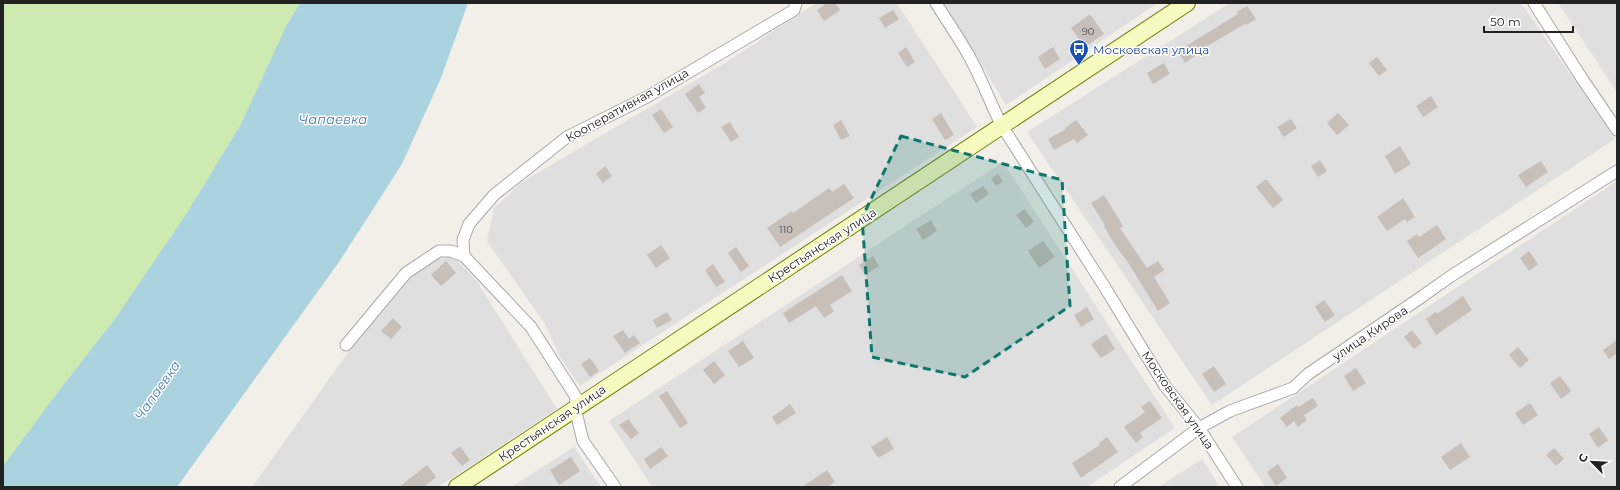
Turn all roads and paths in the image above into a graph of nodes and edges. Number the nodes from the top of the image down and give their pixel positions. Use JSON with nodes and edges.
{"nodes":[{"id":1,"x":796,"y":3,"type":"edge"},
{"id":2,"x":936,"y":3,"type":"edge"},
{"id":3,"x":1187,"y":3,"type":"edge"},
{"id":4,"x":1534,"y":3,"type":"edge"},
{"id":5,"x":1002,"y":126,"type":"junction"},
{"id":6,"x":1617,"y":130,"type":"edge"},
{"id":7,"x":1617,"y":171,"type":"edge"},
{"id":8,"x":464,"y":256,"type":"junction"},
{"id":9,"x":346,"y":345,"type":"dead end"},
{"id":10,"x":575,"y":408,"type":"junction"},
{"id":11,"x":1199,"y":428,"type":"junction"},
{"id":12,"x":457,"y":487,"type":"edge"},
{"id":13,"x":615,"y":487,"type":"edge"},
{"id":14,"x":1120,"y":487,"type":"edge"},
{"id":15,"x":1237,"y":487,"type":"edge"}],
"edges":[{"from":1,"to":8,"type":"street","name":"Кооперативная улица"},
{"from":2,"to":5,"type":"street","name":"Московская улица"},
{"from":3,"to":5,"type":"street","name":"Крестьянская улица"},
{"from":4,"to":6,"type":"street"},
{"from":5,"to":10,"type":"street","name":"Крестьянская улица"},
{"from":5,"to":11,"type":"street","name":"Московская улица"},
{"from":7,"to":11,"type":"street","name":"улица Кирова"},
{"from":8,"to":9,"type":"street"},
{"from":8,"to":10,"type":"street"},
{"from":10,"to":12,"type":"street","name":"Крестьянская улица"},
{"from":10,"to":13,"type":"street"},
{"from":11,"to":14,"type":"street","name":"улица Кирова"},
{"from":11,"to":15,"type":"street","name":"Московская улица"}]}
